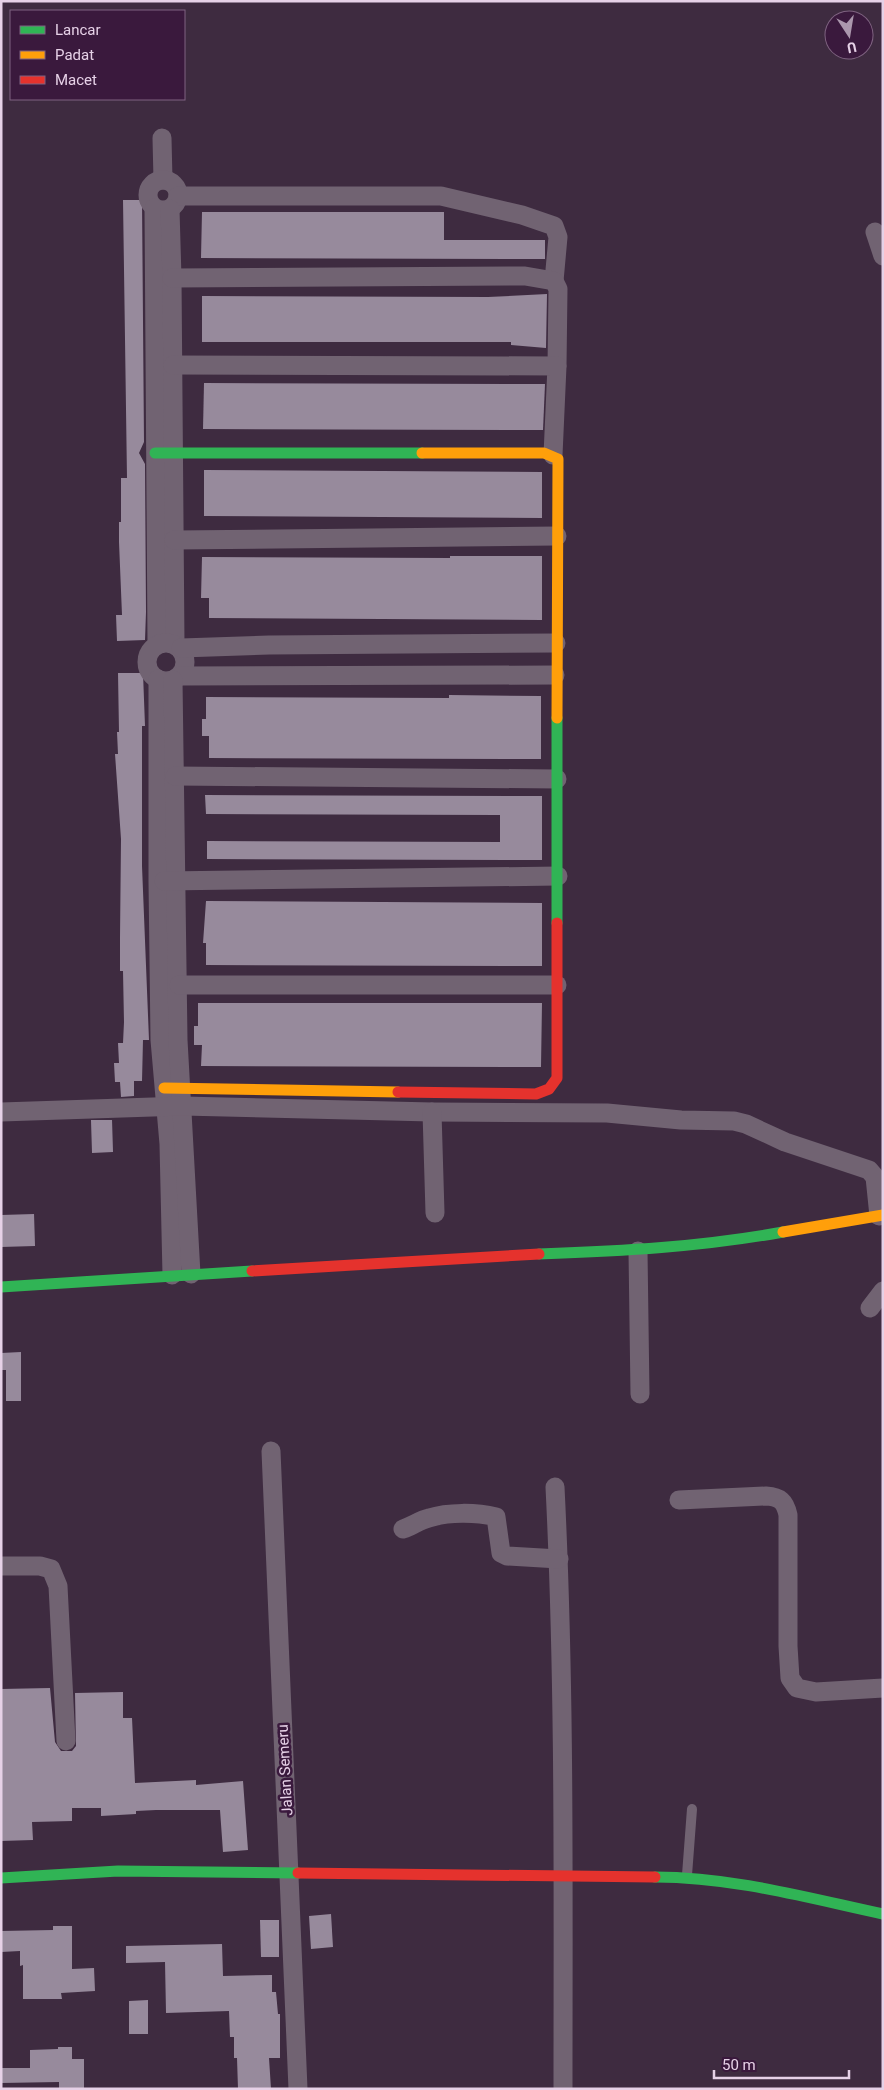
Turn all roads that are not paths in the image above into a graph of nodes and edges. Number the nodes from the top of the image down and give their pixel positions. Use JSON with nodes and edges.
{"nodes":[{"id":1,"x":162,"y":138,"type":"dead end"},
{"id":2,"x":164,"y":180,"type":"junction"},
{"id":3,"x":168,"y":204,"type":"junction"},
{"id":4,"x":875,"y":232,"type":"dead end"},
{"id":5,"x":883,"y":256,"type":"edge"},
{"id":6,"x":172,"y":278,"type":"junction"},
{"id":7,"x":554,"y":281,"type":"junction"},
{"id":8,"x":173,"y":364,"type":"junction"},
{"id":9,"x":557,"y":366,"type":"junction"},
{"id":10,"x":164,"y":453,"type":"junction"},
{"id":11,"x":553,"y":454,"type":"junction"},
{"id":12,"x":557,"y":536,"type":"junction"},
{"id":13,"x":174,"y":540,"type":"junction"},
{"id":14,"x":556,"y":643,"type":"junction"},
{"id":15,"x":363,"y":645,"type":"junction"},
{"id":16,"x":171,"y":646,"type":"junction"},
{"id":17,"x":555,"y":675,"type":"junction"},
{"id":18,"x":365,"y":676,"type":"junction"},
{"id":19,"x":170,"y":678,"type":"junction"},
{"id":20,"x":175,"y":776,"type":"junction"},
{"id":21,"x":557,"y":779,"type":"junction"},
{"id":22,"x":558,"y":876,"type":"junction"},
{"id":23,"x":167,"y":881,"type":"junction"},
{"id":24,"x":179,"y":985,"type":"junction"},
{"id":25,"x":557,"y":985,"type":"junction"},
{"id":26,"x":174,"y":1097,"type":"junction"},
{"id":27,"x":1,"y":1112,"type":"edge"},
{"id":28,"x":432,"y":1112,"type":"junction"},
{"id":29,"x":435,"y":1213,"type":"dead end"},
{"id":30,"x":881,"y":1216,"type":"edge"},
{"id":31,"x":179,"y":1222,"type":"junction"},
{"id":32,"x":638,"y":1251,"type":"junction"},
{"id":33,"x":191,"y":1274,"type":"junction"},
{"id":34,"x":172,"y":1275,"type":"junction"},
{"id":35,"x":1,"y":1287,"type":"edge"},
{"id":36,"x":883,"y":1291,"type":"edge"},
{"id":37,"x":870,"y":1308,"type":"dead end"},
{"id":38,"x":640,"y":1394,"type":"dead end"},
{"id":39,"x":271,"y":1451,"type":"dead end"},
{"id":40,"x":555,"y":1487,"type":"dead end"},
{"id":41,"x":679,"y":1500,"type":"dead end"},
{"id":42,"x":403,"y":1529,"type":"dead end"},
{"id":43,"x":558,"y":1559,"type":"junction"},
{"id":44,"x":1,"y":1566,"type":"edge"},
{"id":45,"x":883,"y":1688,"type":"edge"},
{"id":46,"x":66,"y":1741,"type":"dead end"},
{"id":47,"x":692,"y":1809,"type":"dead end"},
{"id":48,"x":290,"y":1863,"type":"junction"},
{"id":49,"x":563,"y":1866,"type":"junction"},
{"id":50,"x":687,"y":1874,"type":"junction"},
{"id":51,"x":1,"y":1878,"type":"edge"},
{"id":52,"x":883,"y":1914,"type":"edge"},
{"id":53,"x":298,"y":2089,"type":"edge"},
{"id":54,"x":563,"y":2089,"type":"edge"}],
"edges":[{"from":1,"to":2,"type":"street"},
{"from":2,"to":3,"type":"street"},
{"from":2,"to":3,"type":"street"},
{"from":3,"to":6,"type":"street"},
{"from":3,"to":7,"type":"street"},
{"from":3,"to":10,"type":"street"},
{"from":4,"to":5,"type":"street"},
{"from":6,"to":7,"type":"street"},
{"from":6,"to":8,"type":"street"},
{"from":7,"to":9,"type":"street"},
{"from":8,"to":9,"type":"street"},
{"from":8,"to":10,"type":"street"},
{"from":9,"to":11,"type":"street"},
{"from":10,"to":11,"type":"street"},
{"from":10,"to":13,"type":"street"},
{"from":10,"to":16,"type":"street"},
{"from":11,"to":12,"type":"street"},
{"from":12,"to":13,"type":"street"},
{"from":12,"to":14,"type":"street"},
{"from":13,"to":16,"type":"street"},
{"from":14,"to":15,"type":"street"},
{"from":14,"to":17,"type":"street"},
{"from":15,"to":16,"type":"street"},
{"from":15,"to":18,"type":"street"},
{"from":16,"to":19,"type":"street"},
{"from":16,"to":19,"type":"street"},
{"from":17,"to":18,"type":"street"},
{"from":17,"to":21,"type":"street"},
{"from":18,"to":19,"type":"street"},
{"from":19,"to":20,"type":"street"},
{"from":19,"to":23,"type":"street"},
{"from":20,"to":21,"type":"street"},
{"from":20,"to":23,"type":"street"},
{"from":21,"to":22,"type":"street"},
{"from":22,"to":23,"type":"street"},
{"from":22,"to":25,"type":"street"},
{"from":23,"to":24,"type":"street"},
{"from":23,"to":26,"type":"street"},
{"from":24,"to":25,"type":"street"},
{"from":24,"to":26,"type":"street"},
{"from":25,"to":26,"type":"street"},
{"from":26,"to":27,"type":"street"},
{"from":26,"to":28,"type":"street"},
{"from":26,"to":31,"type":"street"},
{"from":28,"to":29,"type":"street"},
{"from":28,"to":30,"type":"street"},
{"from":30,"to":32,"type":"street"},
{"from":31,"to":33,"type":"street"},
{"from":31,"to":34,"type":"street"},
{"from":32,"to":33,"type":"street"},
{"from":32,"to":38,"type":"street"},
{"from":33,"to":34,"type":"street"},
{"from":34,"to":35,"type":"street"},
{"from":36,"to":37,"type":"street"},
{"from":39,"to":48,"type":"street","name":"Jalan Semeru"},
{"from":40,"to":43,"type":"street"},
{"from":41,"to":45,"type":"street"},
{"from":42,"to":43,"type":"street"},
{"from":43,"to":49,"type":"street"},
{"from":44,"to":46,"type":"street"},
{"from":47,"to":50,"type":"lane"},
{"from":48,"to":49,"type":"street"},
{"from":48,"to":51,"type":"street"},
{"from":48,"to":53,"type":"street","name":"Jalan Semeru"},
{"from":49,"to":50,"type":"street"},
{"from":49,"to":54,"type":"street"},
{"from":50,"to":52,"type":"street"}]}
